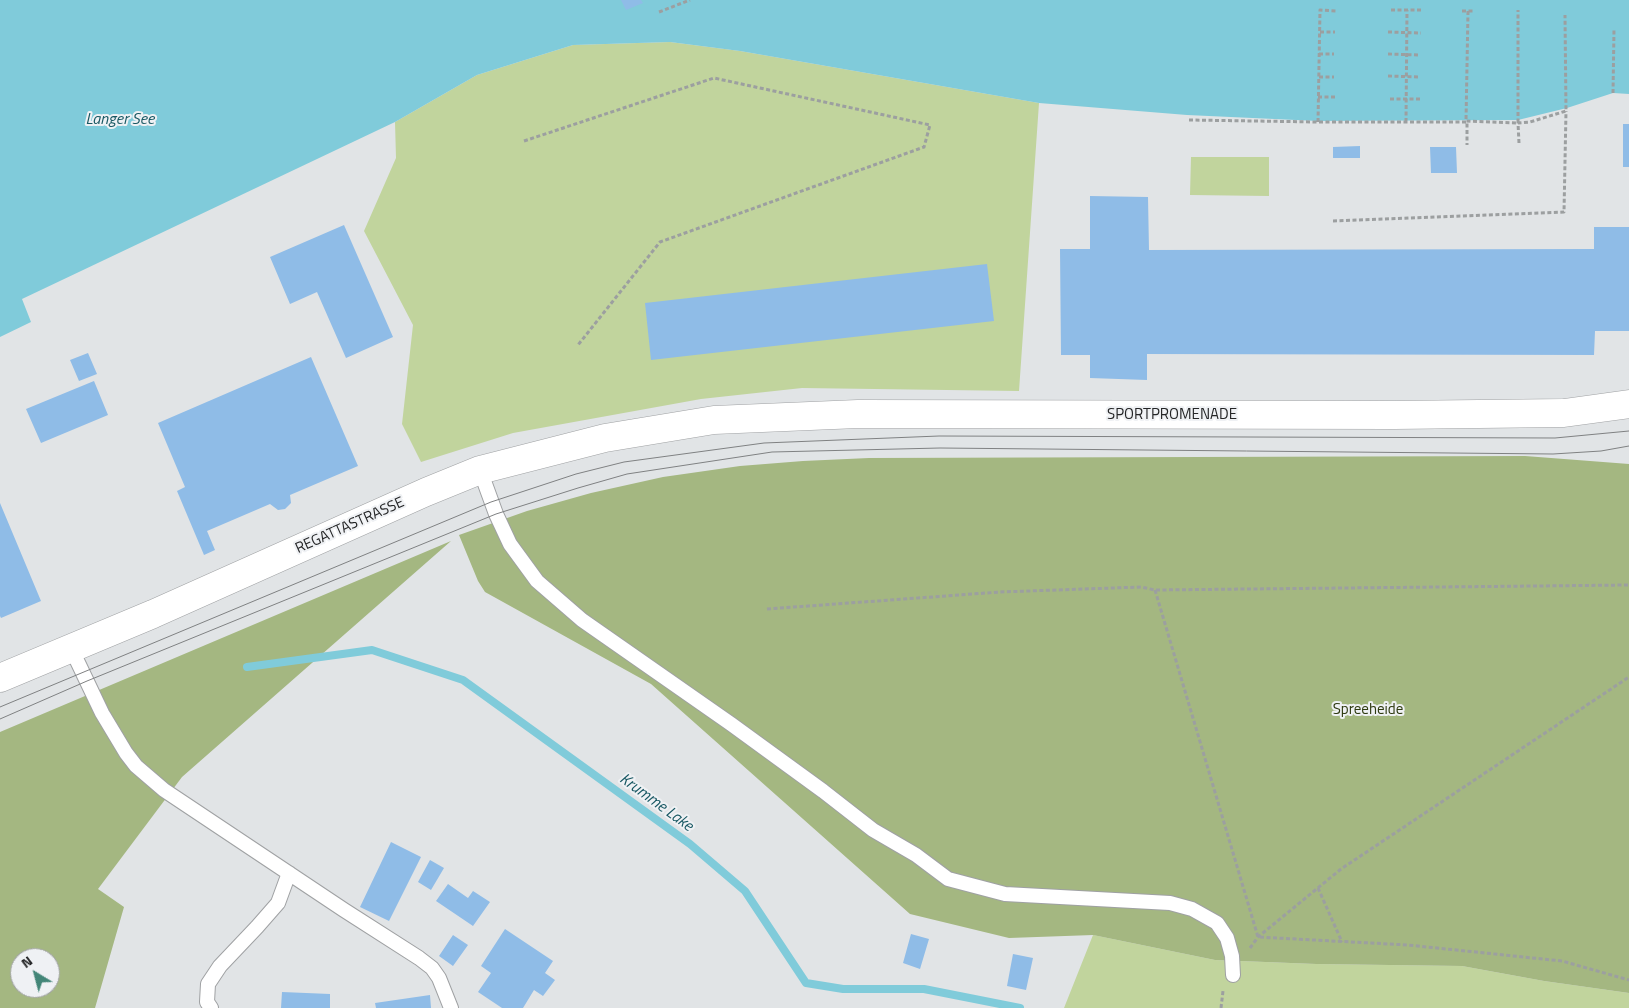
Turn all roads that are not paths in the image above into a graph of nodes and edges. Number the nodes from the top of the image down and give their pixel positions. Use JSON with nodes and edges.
{"nodes":[{"id":1,"x":1629,"y":404,"type":"edge"},
{"id":2,"x":714,"y":420,"type":"joint"},
{"id":3,"x":480,"y":470,"type":"junction"},
{"id":4,"x":71,"y":648,"type":"junction"},
{"id":5,"x":0,"y":678,"type":"edge"},
{"id":6,"x":289,"y":873,"type":"junction"},
{"id":7,"x":1232,"y":975,"type":"road end"},
{"id":8,"x":211,"y":1008,"type":"edge"},
{"id":9,"x":451,"y":1008,"type":"edge"}],
"edges":[{"from":1,"to":2,"type":"street","name":"SPORTPROMENADE"},
{"from":2,"to":3,"type":"street","name":"REGATTASTRASSE"},
{"from":3,"to":4,"type":"street","name":"REGATTASTRASSE"},
{"from":3,"to":7,"type":"lane"},
{"from":4,"to":5,"type":"street","name":"REGATTASTRASSE"},
{"from":4,"to":6,"type":"lane"},
{"from":6,"to":8,"type":"lane"},
{"from":6,"to":9,"type":"lane"}]}
